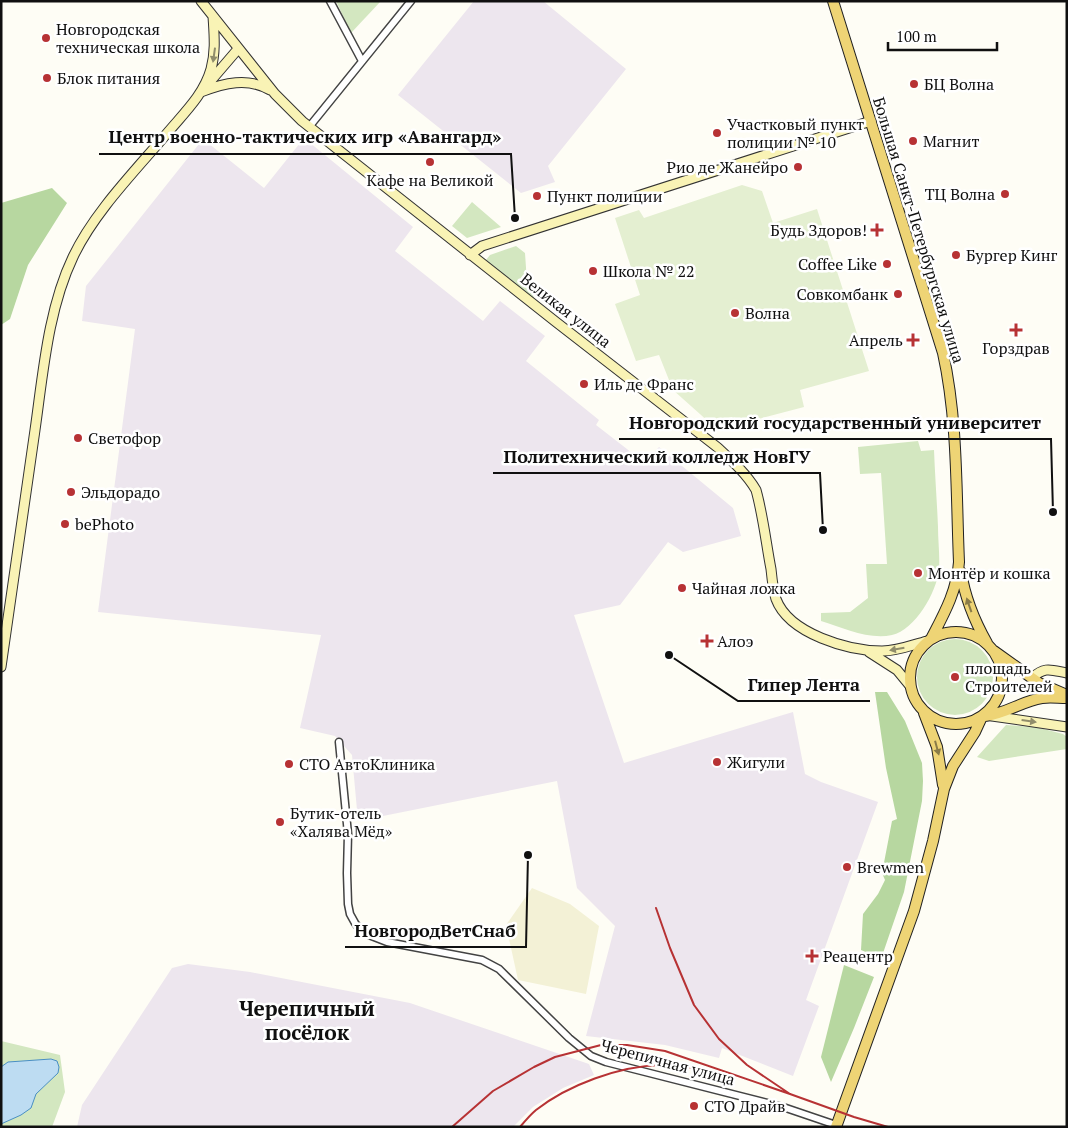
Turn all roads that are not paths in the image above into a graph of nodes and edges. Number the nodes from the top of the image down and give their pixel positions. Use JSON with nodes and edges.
{"nodes":[{"id":1,"x":201,"y":1,"type":"edge"},
{"id":2,"x":330,"y":1,"type":"edge"},
{"id":3,"x":411,"y":1,"type":"edge"},
{"id":4,"x":833,"y":1,"type":"edge"},
{"id":5,"x":213,"y":16,"type":"junction"},
{"id":6,"x":238,"y":49,"type":"junction"},
{"id":7,"x":362,"y":61,"type":"junction"},
{"id":8,"x":201,"y":92,"type":"junction"},
{"id":9,"x":275,"y":94,"type":"junction"},
{"id":10,"x":871,"y":121,"type":"junction"},
{"id":11,"x":309,"y":127,"type":"junction"},
{"id":12,"x":470,"y":255,"type":"junction"},
{"id":13,"x":959,"y":562,"type":"junction"},
{"id":14,"x":929,"y":640,"type":"junction"},
{"id":15,"x":990,"y":647,"type":"junction"},
{"id":16,"x":867,"y":650,"type":"junction"},
{"id":17,"x":1,"y":667,"type":"edge"},
{"id":18,"x":1067,"y":673,"type":"edge"},
{"id":19,"x":1032,"y":678,"type":"junction"},
{"id":20,"x":911,"y":687,"type":"junction"},
{"id":21,"x":1067,"y":694,"type":"edge"},
{"id":22,"x":1067,"y":698,"type":"edge"},
{"id":23,"x":922,"y":709,"type":"junction"},
{"id":24,"x":986,"y":717,"type":"junction"},
{"id":25,"x":1067,"y":727,"type":"edge"},
{"id":26,"x":339,"y":742,"type":"dead end"},
{"id":27,"x":944,"y":789,"type":"junction"},
{"id":28,"x":836,"y":1126,"type":"edge"}],
"edges":[{"from":1,"to":5,"type":"main road","name":"Великая улица"},
{"from":2,"to":7,"type":"street"},
{"from":3,"to":7,"type":"street"},
{"from":4,"to":10,"type":"main road","name":"Большая Санкт-Петербургская улица"},
{"from":5,"to":6,"type":"main road","name":"Великая улица"},
{"from":5,"to":8,"type":"main road","one_way":true},
{"from":6,"to":8,"type":"main road"},
{"from":6,"to":9,"type":"main road","name":"Великая улица"},
{"from":7,"to":11,"type":"street"},
{"from":8,"to":9,"type":"main road"},
{"from":8,"to":17,"type":"main road"},
{"from":9,"to":11,"type":"main road","name":"Великая улица"},
{"from":10,"to":12,"type":"main road"},
{"from":10,"to":13,"type":"main road","name":"Большая Санкт-Петербургская улица"},
{"from":11,"to":12,"type":"main road","name":"Великая улица"},
{"from":12,"to":16,"type":"main road","name":"Великая улица"},
{"from":13,"to":14,"type":"main road","name":"Большая Санкт-Петербургская улица"},
{"from":15,"to":13,"type":"main road","name":"Большая Санкт-Петербургская улица","one_way":true},
{"from":14,"to":15,"type":"main road"},
{"from":14,"to":16,"type":"main road","one_way":true},
{"from":14,"to":20,"type":"main road"},
{"from":15,"to":19,"type":"main road"},
{"from":15,"to":24,"type":"main road"},
{"from":16,"to":20,"type":"main road"},
{"from":18,"to":19,"type":"main road"},
{"from":19,"to":21,"type":"main road"},
{"from":20,"to":23,"type":"main road"},
{"from":22,"to":24,"type":"main road"},
{"from":23,"to":24,"type":"main road"},
{"from":23,"to":27,"type":"main road","one_way":true},
{"from":24,"to":25,"type":"main road","one_way":true},
{"from":24,"to":27,"type":"main road"},
{"from":26,"to":28,"type":"street","name":"Черепичная улица"},
{"from":27,"to":28,"type":"main road"}]}
